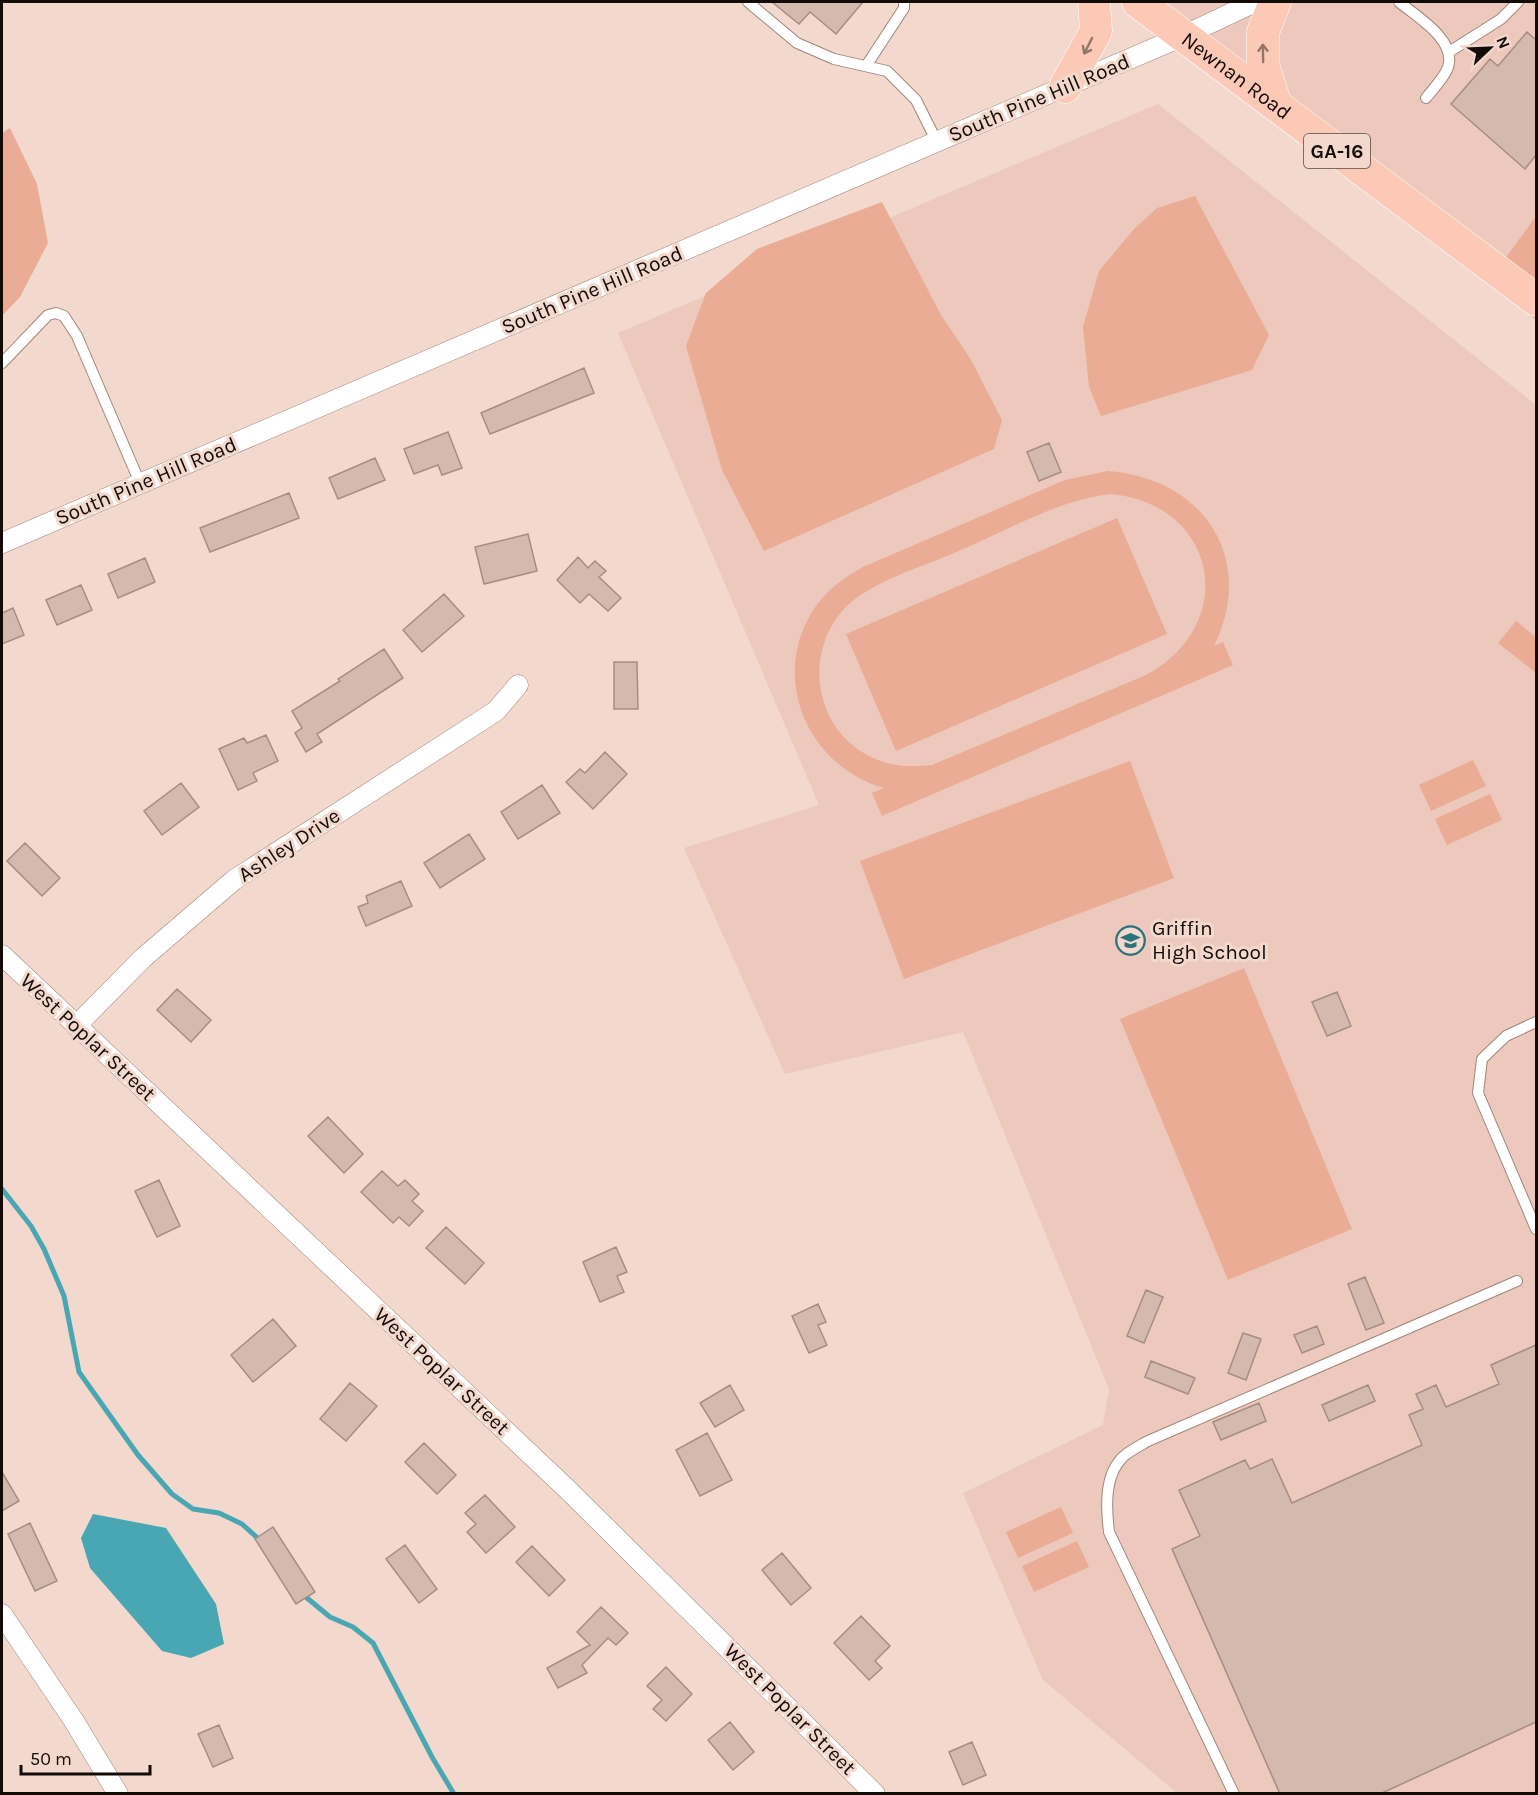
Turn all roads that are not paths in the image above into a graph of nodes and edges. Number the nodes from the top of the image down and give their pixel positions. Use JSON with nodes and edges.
{"nodes":[{"id":1,"x":748,"y":2,"type":"edge"},
{"id":2,"x":904,"y":2,"type":"edge"},
{"id":3,"x":1094,"y":2,"type":"edge"},
{"id":4,"x":1138,"y":2,"type":"edge"},
{"id":5,"x":1255,"y":2,"type":"edge"},
{"id":6,"x":1275,"y":2,"type":"edge"},
{"id":7,"x":1399,"y":2,"type":"edge"},
{"id":8,"x":1518,"y":2,"type":"edge"},
{"id":9,"x":1183,"y":36,"type":"junction"},
{"id":10,"x":1449,"y":52,"type":"junction"},
{"id":11,"x":866,"y":66,"type":"junction"},
{"id":12,"x":1065,"y":87,"type":"junction"},
{"id":13,"x":1426,"y":98,"type":"dead end"},
{"id":14,"x":1276,"y":105,"type":"junction"},
{"id":15,"x":937,"y":142,"type":"junction"},
{"id":16,"x":1536,"y":300,"type":"edge"},
{"id":17,"x":2,"y":363,"type":"edge"},
{"id":18,"x":140,"y":483,"type":"junction"},
{"id":19,"x":2,"y":543,"type":"edge"},
{"id":20,"x":518,"y":685,"type":"dead end"},
{"id":21,"x":2,"y":955,"type":"edge"},
{"id":22,"x":1536,"y":1022,"type":"edge"},
{"id":23,"x":76,"y":1026,"type":"junction"},
{"id":24,"x":1536,"y":1229,"type":"edge"},
{"id":25,"x":1517,"y":1281,"type":"dead end"},
{"id":26,"x":2,"y":1614,"type":"edge"},
{"id":27,"x":118,"y":1794,"type":"edge"},
{"id":28,"x":875,"y":1794,"type":"edge"},
{"id":29,"x":1234,"y":1794,"type":"edge"}],
"edges":[{"from":1,"to":11,"type":"lane"},
{"from":2,"to":11,"type":"lane"},
{"from":3,"to":12,"type":"main road","one_way":true},
{"from":4,"to":9,"type":"main road","name":"Newnan Road","number":"GA-16"},
{"from":5,"to":9,"type":"street","name":"South Pine Hill Road"},
{"from":14,"to":6,"type":"main road","one_way":true},
{"from":7,"to":10,"type":"lane"},
{"from":8,"to":10,"type":"lane"},
{"from":9,"to":12,"type":"street","name":"South Pine Hill Road"},
{"from":9,"to":14,"type":"main road","name":"Newnan Road","number":"GA-16"},
{"from":10,"to":13,"type":"lane"},
{"from":11,"to":15,"type":"lane"},
{"from":12,"to":15,"type":"street","name":"South Pine Hill Road"},
{"from":14,"to":16,"type":"main road","name":"Newnan Road","number":"GA-16"},
{"from":15,"to":18,"type":"street","name":"South Pine Hill Road"},
{"from":17,"to":18,"type":"lane"},
{"from":18,"to":19,"type":"street","name":"South Pine Hill Road"},
{"from":20,"to":23,"type":"street","name":"Ashley Drive"},
{"from":21,"to":23,"type":"street","name":"West Poplar Street"},
{"from":22,"to":24,"type":"lane"},
{"from":23,"to":28,"type":"street","name":"West Poplar Street"},
{"from":25,"to":29,"type":"lane"},
{"from":26,"to":27,"type":"street"}]}
